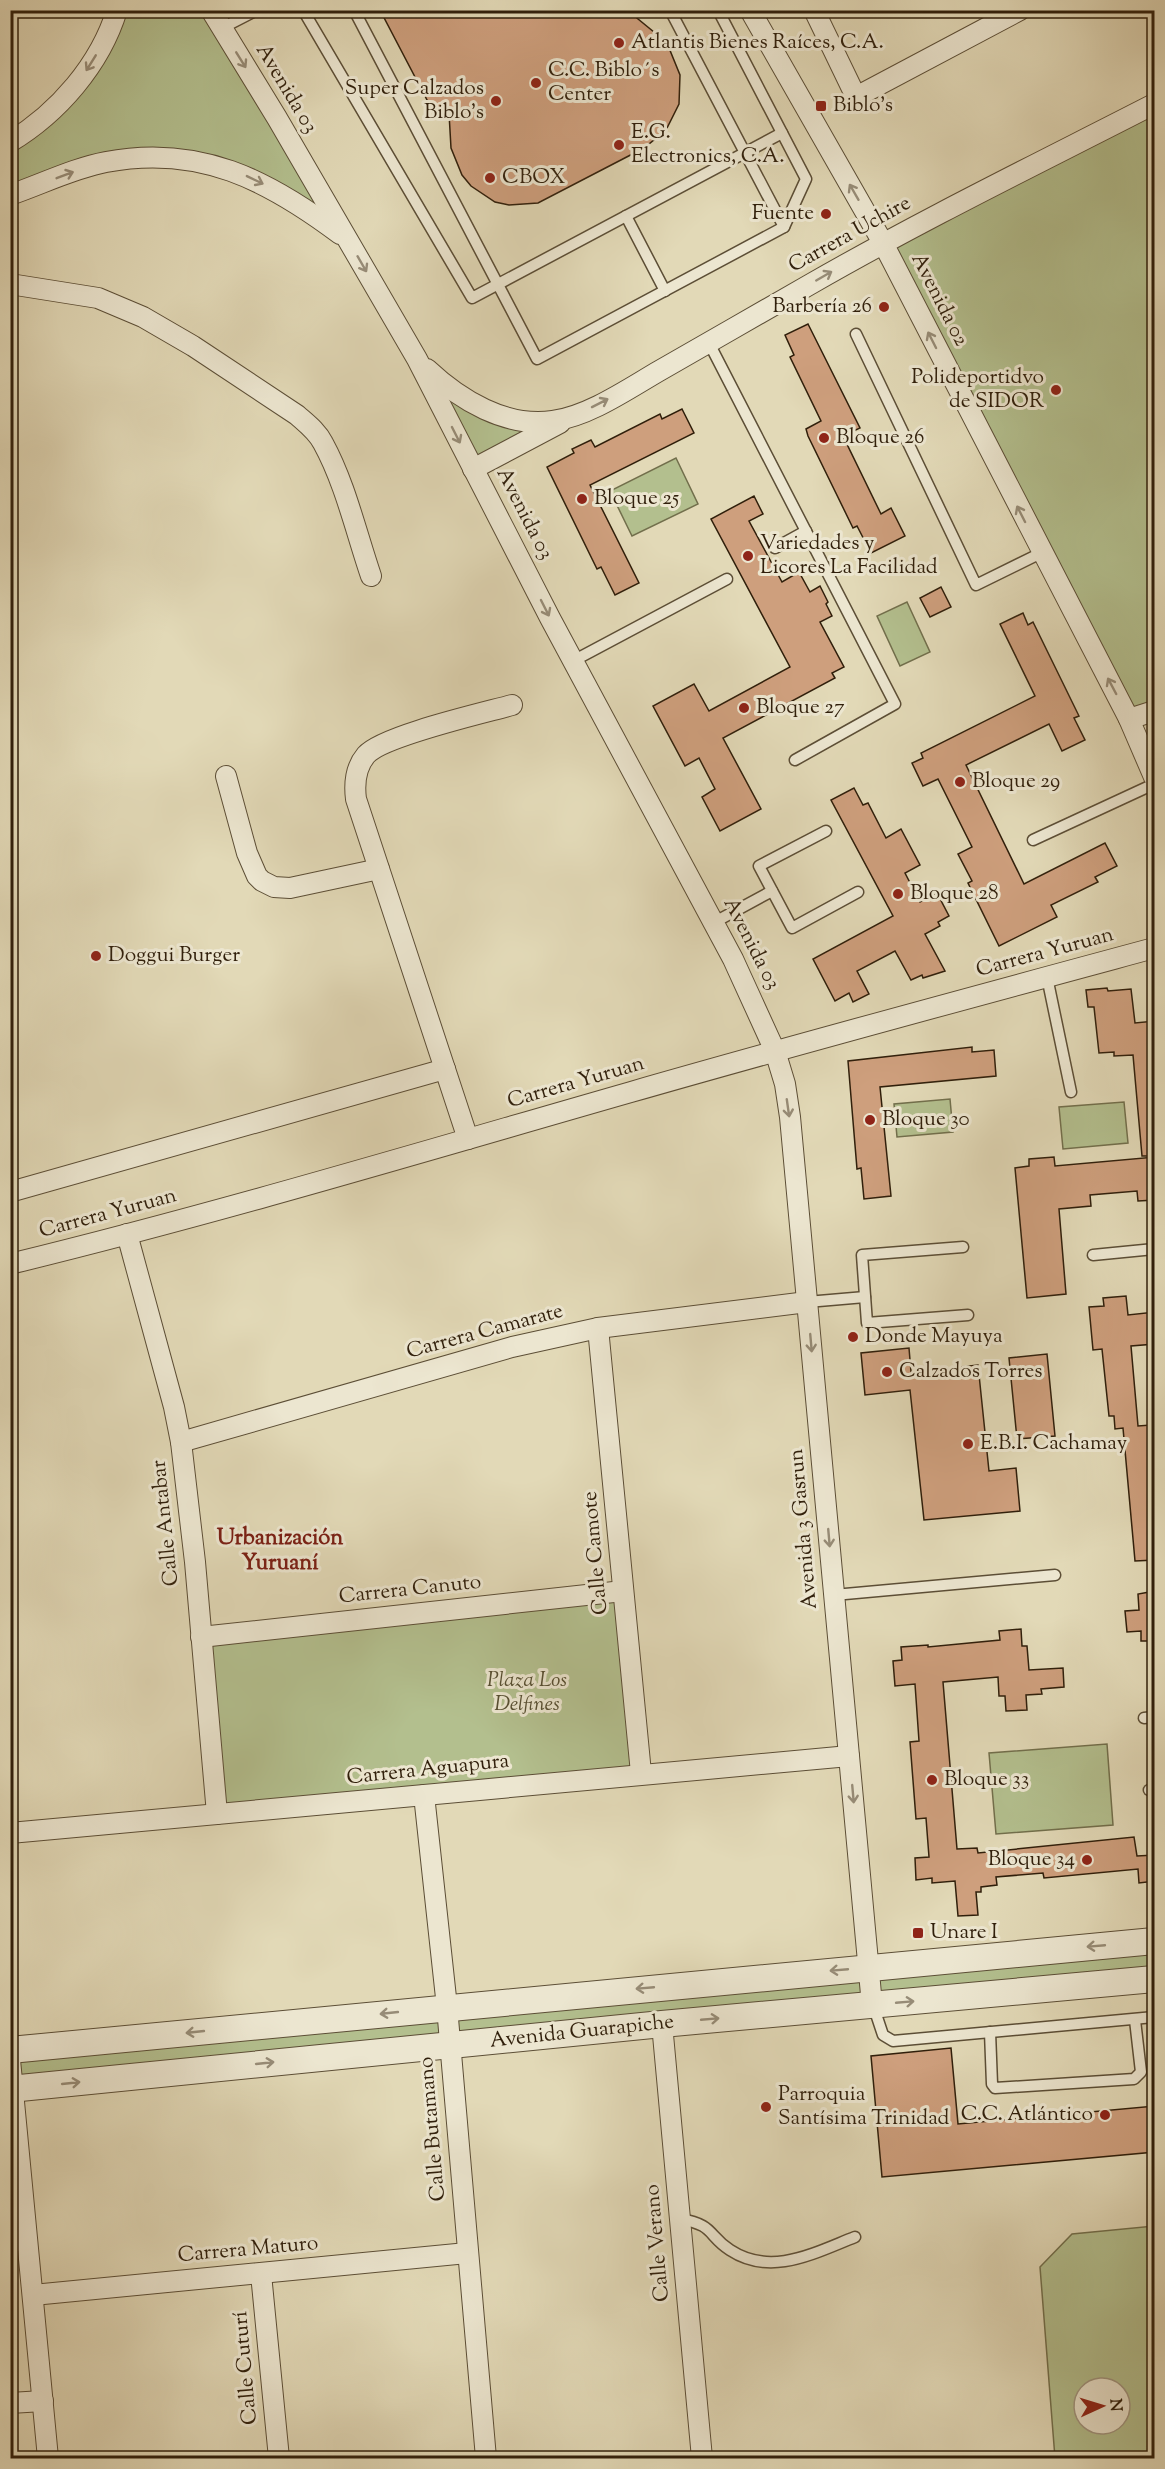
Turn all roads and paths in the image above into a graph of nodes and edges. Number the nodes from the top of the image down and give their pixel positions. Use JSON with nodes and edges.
{"nodes":[{"id":1,"x":117,"y":10,"type":"edge"},
{"id":2,"x":211,"y":10,"type":"edge"},
{"id":3,"x":257,"y":10,"type":"edge"},
{"id":4,"x":303,"y":10,"type":"edge"},
{"id":5,"x":354,"y":10,"type":"edge"},
{"id":6,"x":670,"y":10,"type":"edge"},
{"id":7,"x":718,"y":10,"type":"edge"},
{"id":8,"x":750,"y":10,"type":"edge"},
{"id":9,"x":814,"y":10,"type":"edge"},
{"id":10,"x":1020,"y":10,"type":"edge"},
{"id":11,"x":222,"y":28,"type":"junction"},
{"id":12,"x":1155,"y":104,"type":"edge"},
{"id":13,"x":782,"y":133,"type":"junction"},
{"id":14,"x":10,"y":142,"type":"edge"},
{"id":15,"x":745,"y":153,"type":"junction"},
{"id":16,"x":10,"y":195,"type":"edge"},
{"id":17,"x":626,"y":216,"type":"junction"},
{"id":18,"x":784,"y":227,"type":"junction"},
{"id":19,"x":347,"y":240,"type":"junction"},
{"id":20,"x":883,"y":243,"type":"junction"},
{"id":21,"x":10,"y":284,"type":"edge"},
{"id":22,"x":498,"y":284,"type":"junction"},
{"id":23,"x":665,"y":291,"type":"junction"},
{"id":24,"x":856,"y":334,"type":"dead end"},
{"id":25,"x":709,"y":342,"type":"junction"},
{"id":26,"x":417,"y":359,"type":"junction"},
{"id":27,"x":573,"y":416,"type":"junction"},
{"id":28,"x":473,"y":469,"type":"junction"},
{"id":29,"x":806,"y":531,"type":"junction"},
{"id":30,"x":775,"y":548,"type":"dead end"},
{"id":31,"x":1041,"y":553,"type":"junction"},
{"id":32,"x":371,"y":576,"type":"dead end"},
{"id":33,"x":727,"y":579,"type":"dead end"},
{"id":34,"x":573,"y":661,"type":"junction"},
{"id":35,"x":512,"y":705,"type":"dead end"},
{"id":36,"x":1155,"y":711,"type":"edge"},
{"id":37,"x":1129,"y":719,"type":"junction"},
{"id":38,"x":795,"y":760,"type":"dead end"},
{"id":39,"x":226,"y":776,"type":"dead end"},
{"id":40,"x":1155,"y":777,"type":"edge"},
{"id":41,"x":1155,"y":784,"type":"edge"},
{"id":42,"x":826,"y":831,"type":"dead end"},
{"id":43,"x":1033,"y":840,"type":"dead end"},
{"id":44,"x":379,"y":869,"type":"junction"},
{"id":45,"x":772,"y":891,"type":"junction"},
{"id":46,"x":858,"y":892,"type":"dead end"},
{"id":47,"x":713,"y":923,"type":"junction"},
{"id":48,"x":1155,"y":948,"type":"edge"},
{"id":49,"x":1047,"y":977,"type":"junction"},
{"id":50,"x":775,"y":1051,"type":"junction"},
{"id":51,"x":445,"y":1069,"type":"junction"},
{"id":52,"x":1071,"y":1092,"type":"dead end"},
{"id":53,"x":468,"y":1139,"type":"junction"},
{"id":54,"x":10,"y":1192,"type":"edge"},
{"id":55,"x":126,"y":1234,"type":"junction"},
{"id":56,"x":963,"y":1247,"type":"dead end"},
{"id":57,"x":1155,"y":1249,"type":"edge"},
{"id":58,"x":1093,"y":1255,"type":"dead end"},
{"id":59,"x":10,"y":1264,"type":"edge"},
{"id":60,"x":865,"y":1297,"type":"junction"},
{"id":61,"x":807,"y":1302,"type":"junction"},
{"id":62,"x":968,"y":1315,"type":"dead end"},
{"id":63,"x":598,"y":1328,"type":"junction"},
{"id":64,"x":182,"y":1442,"type":"junction"},
{"id":65,"x":1055,"y":1575,"type":"dead end"},
{"id":66,"x":623,"y":1591,"type":"junction"},
{"id":67,"x":834,"y":1595,"type":"junction"},
{"id":68,"x":201,"y":1637,"type":"junction"},
{"id":69,"x":849,"y":1756,"type":"junction"},
{"id":70,"x":641,"y":1773,"type":"junction"},
{"id":71,"x":424,"y":1795,"type":"junction"},
{"id":72,"x":217,"y":1814,"type":"junction"},
{"id":73,"x":10,"y":1833,"type":"edge"},
{"id":74,"x":1155,"y":1941,"type":"edge"},
{"id":75,"x":869,"y":1967,"type":"junction"},
{"id":76,"x":1155,"y":1979,"type":"edge"},
{"id":77,"x":873,"y":2005,"type":"junction"},
{"id":78,"x":447,"y":2007,"type":"junction"},
{"id":79,"x":1155,"y":2017,"type":"edge"},
{"id":80,"x":1134,"y":2020,"type":"junction"},
{"id":81,"x":662,"y":2024,"type":"junction"},
{"id":82,"x":990,"y":2032,"type":"junction"},
{"id":83,"x":450,"y":2044,"type":"junction"},
{"id":84,"x":10,"y":2050,"type":"edge"},
{"id":85,"x":10,"y":2060,"type":"edge"},
{"id":86,"x":12,"y":2089,"type":"edge"},
{"id":87,"x":680,"y":2219,"type":"junction"},
{"id":88,"x":855,"y":2236,"type":"dead end"},
{"id":89,"x":19,"y":2246,"type":"edge"},
{"id":90,"x":467,"y":2253,"type":"junction"},
{"id":91,"x":261,"y":2274,"type":"junction"},
{"id":92,"x":33,"y":2295,"type":"junction"},
{"id":93,"x":43,"y":2401,"type":"junction"},
{"id":94,"x":10,"y":2403,"type":"edge"},
{"id":95,"x":48,"y":2458,"type":"edge"},
{"id":96,"x":279,"y":2458,"type":"edge"},
{"id":97,"x":486,"y":2458,"type":"edge"},
{"id":98,"x":702,"y":2458,"type":"edge"}],
"edges":[{"from":1,"to":14,"type":"street","one_way":true},
{"from":2,"to":11,"type":"street","name":"Avenida 03"},
{"from":3,"to":11,"type":"lane"},
{"from":4,"to":22,"type":"lane"},
{"from":5,"to":22,"type":"lane"},
{"from":6,"to":15,"type":"lane"},
{"from":7,"to":13,"type":"lane"},
{"from":20,"to":8,"type":"street","name":"Avenida 02","one_way":true},
{"from":9,"to":10,"type":"street"},
{"from":11,"to":19,"type":"street","name":"Avenida 03","one_way":true},
{"from":12,"to":20,"type":"street","name":"Carrera Uchire"},
{"from":13,"to":15,"type":"lane"},
{"from":13,"to":18,"type":"lane"},
{"from":15,"to":17,"type":"lane"},
{"from":15,"to":18,"type":"lane"},
{"from":16,"to":19,"type":"street","one_way":true},
{"from":17,"to":22,"type":"lane"},
{"from":17,"to":23,"type":"lane"},
{"from":18,"to":23,"type":"lane"},
{"from":19,"to":26,"type":"street","name":"Avenida 03","one_way":true},
{"from":25,"to":20,"type":"street","name":"Carrera Uchire","one_way":true},
{"from":31,"to":20,"type":"street","name":"Avenida 02","one_way":true},
{"from":21,"to":32,"type":"street"},
{"from":22,"to":23,"type":"lane"},
{"from":24,"to":31,"type":"lane"},
{"from":27,"to":25,"type":"street","name":"Carrera Uchire","one_way":true},
{"from":25,"to":29,"type":"lane"},
{"from":26,"to":27,"type":"street","name":"Carrera Uchire"},
{"from":26,"to":28,"type":"street","name":"Avenida 03","one_way":true},
{"from":27,"to":28,"type":"street","name":"Carrera Uchire"},
{"from":28,"to":34,"type":"street","name":"Avenida 03","one_way":true},
{"from":29,"to":30,"type":"lane"},
{"from":29,"to":38,"type":"lane"},
{"from":37,"to":31,"type":"street","name":"Avenida 02","one_way":true},
{"from":33,"to":34,"type":"lane"},
{"from":34,"to":47,"type":"street","name":"Avenida 03"},
{"from":35,"to":44,"type":"street"},
{"from":36,"to":37,"type":"street"},
{"from":37,"to":40,"type":"street","name":"Avenida 02"},
{"from":39,"to":44,"type":"street"},
{"from":41,"to":43,"type":"lane"},
{"from":42,"to":45,"type":"lane"},
{"from":44,"to":51,"type":"street"},
{"from":45,"to":46,"type":"lane"},
{"from":45,"to":47,"type":"lane"},
{"from":47,"to":50,"type":"street","name":"Avenida 03"},
{"from":48,"to":49,"type":"street","name":"Carrera Yuruan"},
{"from":49,"to":50,"type":"street","name":"Carrera Yuruan"},
{"from":49,"to":52,"type":"lane"},
{"from":50,"to":53,"type":"street","name":"Carrera Yuruan"},
{"from":50,"to":61,"type":"street","name":"Avenida 3 Gasrun","one_way":true},
{"from":51,"to":53,"type":"street"},
{"from":51,"to":54,"type":"street"},
{"from":53,"to":55,"type":"street","name":"Carrera Yuruan"},
{"from":55,"to":59,"type":"street","name":"Carrera Yuruan"},
{"from":55,"to":64,"type":"street","name":"Calle Antabar"},
{"from":56,"to":60,"type":"lane"},
{"from":57,"to":58,"type":"lane"},
{"from":60,"to":61,"type":"lane"},
{"from":60,"to":62,"type":"lane"},
{"from":61,"to":63,"type":"street","name":"Carrera Camarate"},
{"from":61,"to":67,"type":"street","name":"Avenida 3 Gasrun","one_way":true},
{"from":63,"to":64,"type":"street","name":"Carrera Camarate"},
{"from":63,"to":66,"type":"street","name":"Calle Camote"},
{"from":64,"to":68,"type":"street","name":"Calle Antabar"},
{"from":65,"to":67,"type":"lane"},
{"from":66,"to":68,"type":"street","name":"Carrera Canuto"},
{"from":66,"to":70,"type":"street","name":"Calle Camote"},
{"from":67,"to":69,"type":"street","name":"Avenida 3 Gasrun"},
{"from":68,"to":72,"type":"street","name":"Calle Antabar"},
{"from":69,"to":70,"type":"street","name":"Carrera Aguapura"},
{"from":69,"to":75,"type":"street","name":"Avenida 3 Gasrun","one_way":true},
{"from":70,"to":71,"type":"street","name":"Carrera Aguapura"},
{"from":71,"to":72,"type":"street","name":"Carrera Aguapura"},
{"from":71,"to":78,"type":"street","name":"Calle Butamano"},
{"from":72,"to":73,"type":"street","name":"Carrera Aguapura"},
{"from":74,"to":75,"type":"street","name":"Avenida Guarapiche","one_way":true},
{"from":75,"to":77,"type":"street","name":"Avenida 3 Gasrun"},
{"from":75,"to":78,"type":"street","name":"Avenida Guarapiche","one_way":true},
{"from":77,"to":76,"type":"street","name":"Avenida Guarapiche","one_way":true},
{"from":81,"to":77,"type":"street","name":"Avenida Guarapiche","one_way":true},
{"from":77,"to":82,"type":"lane"},
{"from":78,"to":83,"type":"street","name":"Calle Butamano"},
{"from":78,"to":84,"type":"street","name":"Avenida Guarapiche","one_way":true},
{"from":79,"to":80,"type":"lane"},
{"from":80,"to":82,"type":"lane"},
{"from":80,"to":82,"type":"lane"},
{"from":81,"to":83,"type":"street","name":"Avenida Guarapiche"},
{"from":81,"to":87,"type":"street","name":"Calle Verano"},
{"from":86,"to":83,"type":"street","name":"Avenida Guarapiche","one_way":true},
{"from":83,"to":90,"type":"street","name":"Calle Butamano"},
{"from":85,"to":86,"type":"street"},
{"from":86,"to":89,"type":"street"},
{"from":87,"to":88,"type":"lane"},
{"from":87,"to":98,"type":"street","name":"Calle Verano"},
{"from":89,"to":92,"type":"street"},
{"from":90,"to":91,"type":"street","name":"Carrera Maturo"},
{"from":90,"to":97,"type":"street","name":"Calle Butamano"},
{"from":91,"to":92,"type":"street","name":"Carrera Maturo"},
{"from":91,"to":96,"type":"street","name":"Calle Cuturí"},
{"from":92,"to":93,"type":"street"},
{"from":93,"to":94,"type":"street"},
{"from":93,"to":95,"type":"street"}]}
